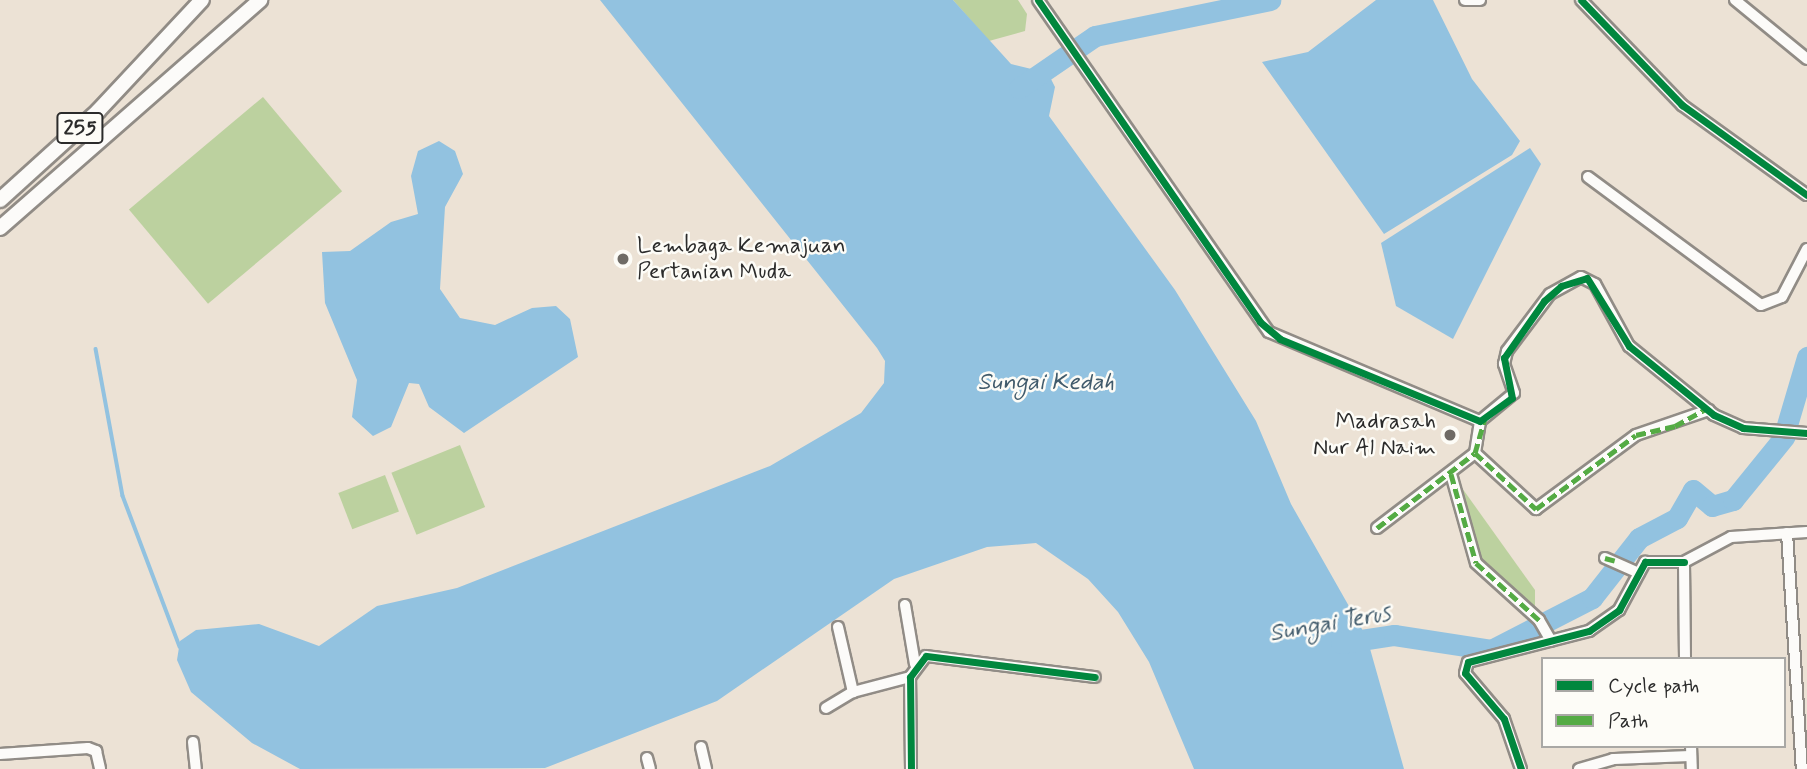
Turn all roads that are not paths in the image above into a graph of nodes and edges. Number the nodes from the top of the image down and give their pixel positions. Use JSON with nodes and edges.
{"nodes":[{"id":1,"x":202,"y":0,"type":"edge"},
{"id":2,"x":260,"y":0,"type":"edge"},
{"id":3,"x":1038,"y":0,"type":"edge"},
{"id":4,"x":1581,"y":0,"type":"edge"},
{"id":5,"x":1735,"y":0,"type":"edge"},
{"id":6,"x":1807,"y":60,"type":"edge"},
{"id":7,"x":1588,"y":177,"type":"dead end"},
{"id":8,"x":1807,"y":195,"type":"edge"},
{"id":9,"x":0,"y":200,"type":"edge"},
{"id":10,"x":0,"y":228,"type":"edge"},
{"id":11,"x":1807,"y":249,"type":"edge"},
{"id":12,"x":1709,"y":410,"type":"junction"},
{"id":13,"x":1480,"y":421,"type":"junction"},
{"id":14,"x":1807,"y":433,"type":"edge"},
{"id":15,"x":1475,"y":453,"type":"junction"},
{"id":16,"x":1451,"y":474,"type":"junction"},
{"id":17,"x":1377,"y":528,"type":"dead end"},
{"id":18,"x":1807,"y":532,"type":"edge"},
{"id":19,"x":1787,"y":533,"type":"junction"},
{"id":20,"x":1605,"y":558,"type":"dead end"},
{"id":21,"x":1684,"y":562,"type":"junction"},
{"id":22,"x":1634,"y":571,"type":"junction"},
{"id":23,"x":905,"y":605,"type":"dead end"},
{"id":24,"x":838,"y":627,"type":"dead end"},
{"id":25,"x":1549,"y":638,"type":"junction"},
{"id":26,"x":1685,"y":657,"type":"edge"},
{"id":27,"x":915,"y":664,"type":"junction"},
{"id":28,"x":910,"y":677,"type":"junction"},
{"id":29,"x":1095,"y":677,"type":"dead end"},
{"id":30,"x":853,"y":692,"type":"junction"},
{"id":31,"x":825,"y":708,"type":"dead end"},
{"id":32,"x":193,"y":742,"type":"dead end"},
{"id":33,"x":701,"y":747,"type":"dead end"},
{"id":34,"x":1691,"y":751,"type":"edge"},
{"id":35,"x":0,"y":754,"type":"edge"},
{"id":36,"x":647,"y":758,"type":"dead end"},
{"id":37,"x":100,"y":769,"type":"edge"},
{"id":38,"x":196,"y":769,"type":"edge"},
{"id":39,"x":650,"y":769,"type":"edge"},
{"id":40,"x":706,"y":769,"type":"edge"},
{"id":41,"x":911,"y":769,"type":"edge"},
{"id":42,"x":1521,"y":769,"type":"edge"},
{"id":43,"x":1579,"y":769,"type":"edge"},
{"id":44,"x":1692,"y":769,"type":"edge"},
{"id":45,"x":1802,"y":769,"type":"edge"}],
"edges":[{"from":1,"to":9,"type":"main road","number":"255"},
{"from":2,"to":10,"type":"main road","number":"255"},
{"from":3,"to":13,"type":"street"},
{"from":4,"to":8,"type":"street"},
{"from":5,"to":6,"type":"street"},
{"from":7,"to":11,"type":"street"},
{"from":12,"to":13,"type":"street"},
{"from":12,"to":14,"type":"street"},
{"from":12,"to":15,"type":"street"},
{"from":13,"to":15,"type":"street"},
{"from":15,"to":16,"type":"street"},
{"from":16,"to":17,"type":"street"},
{"from":16,"to":25,"type":"street"},
{"from":18,"to":19,"type":"street"},
{"from":19,"to":21,"type":"street"},
{"from":19,"to":45,"type":"street"},
{"from":20,"to":22,"type":"street"},
{"from":21,"to":22,"type":"street"},
{"from":21,"to":26,"type":"street"},
{"from":22,"to":25,"type":"street"},
{"from":23,"to":27,"type":"street"},
{"from":24,"to":30,"type":"street"},
{"from":25,"to":42,"type":"street"},
{"from":27,"to":28,"type":"street"},
{"from":27,"to":29,"type":"street"},
{"from":28,"to":30,"type":"street"},
{"from":28,"to":41,"type":"street"},
{"from":30,"to":31,"type":"street"},
{"from":32,"to":38,"type":"street"},
{"from":33,"to":40,"type":"street"},
{"from":34,"to":43,"type":"street"},
{"from":34,"to":44,"type":"street"},
{"from":35,"to":37,"type":"street"},
{"from":36,"to":39,"type":"street"}]}
